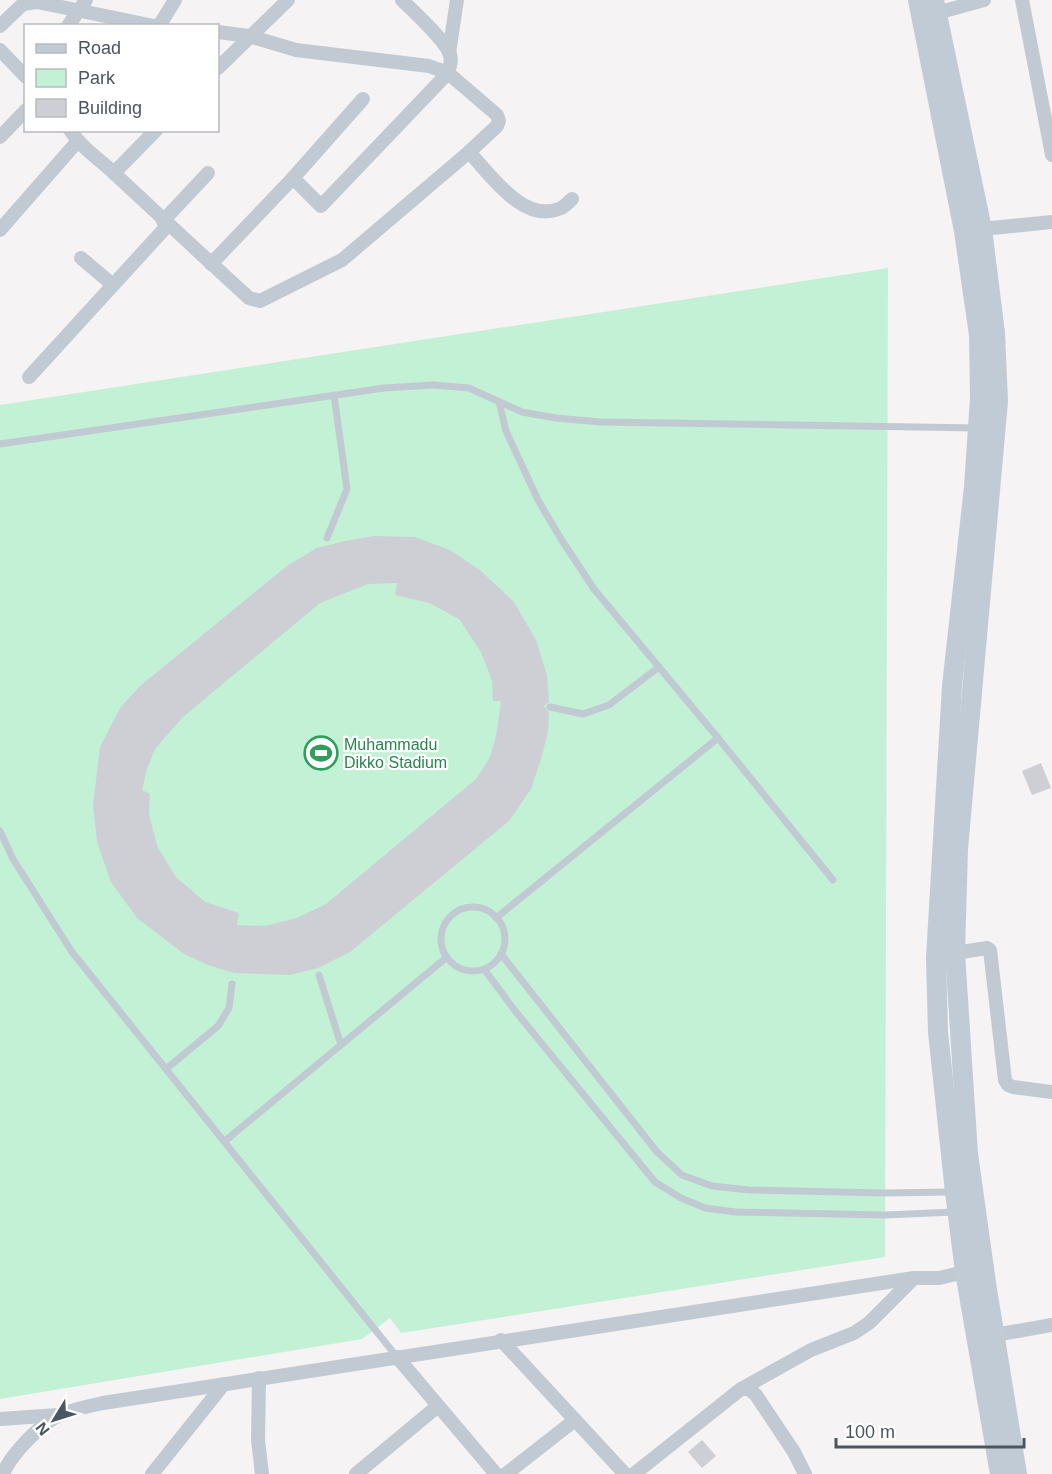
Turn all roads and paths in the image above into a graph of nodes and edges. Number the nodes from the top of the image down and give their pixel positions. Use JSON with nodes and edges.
{"nodes":[{"id":1,"x":175,"y":0,"type":"edge"},
{"id":2,"x":288,"y":0,"type":"edge"},
{"id":3,"x":402,"y":0,"type":"edge"},
{"id":4,"x":457,"y":0,"type":"edge"},
{"id":5,"x":918,"y":0,"type":"edge"},
{"id":6,"x":984,"y":0,"type":"edge"},
{"id":7,"x":1022,"y":0,"type":"edge"},
{"id":8,"x":83,"y":5,"type":"edge"},
{"id":9,"x":935,"y":7,"type":"edge"},
{"id":10,"x":70,"y":24,"type":"edge"},
{"id":11,"x":147,"y":24,"type":"edge"},
{"id":12,"x":160,"y":24,"type":"edge"},
{"id":13,"x":0,"y":26,"type":"edge"},
{"id":14,"x":219,"y":33,"type":"edge"},
{"id":15,"x":249,"y":36,"type":"junction"},
{"id":16,"x":449,"y":53,"type":"junction"},
{"id":17,"x":1,"y":54,"type":"edge"},
{"id":18,"x":219,"y":67,"type":"edge"},
{"id":19,"x":448,"y":73,"type":"junction"},
{"id":20,"x":24,"y":75,"type":"edge"},
{"id":21,"x":363,"y":99,"type":"dead end"},
{"id":22,"x":24,"y":112,"type":"edge"},
{"id":23,"x":154,"y":132,"type":"edge"},
{"id":24,"x":73,"y":134,"type":"edge"},
{"id":25,"x":0,"y":137,"type":"edge"},
{"id":26,"x":469,"y":152,"type":"junction"},
{"id":27,"x":1052,"y":156,"type":"edge"},
{"id":28,"x":114,"y":173,"type":"junction"},
{"id":29,"x":208,"y":173,"type":"dead end"},
{"id":30,"x":293,"y":178,"type":"junction"},
{"id":31,"x":572,"y":199,"type":"dead end"},
{"id":32,"x":1052,"y":222,"type":"edge"},
{"id":33,"x":166,"y":223,"type":"junction"},
{"id":34,"x":982,"y":229,"type":"junction"},
{"id":35,"x":0,"y":231,"type":"edge"},
{"id":36,"x":81,"y":258,"type":"dead end"},
{"id":37,"x":211,"y":264,"type":"junction"},
{"id":38,"x":113,"y":285,"type":"junction"},
{"id":39,"x":29,"y":377,"type":"dead end"},
{"id":40,"x":334,"y":396,"type":"junction"},
{"id":41,"x":499,"y":402,"type":"junction"},
{"id":42,"x":978,"y":428,"type":"junction"},
{"id":43,"x":0,"y":444,"type":"edge"},
{"id":44,"x":327,"y":538,"type":"dead end"},
{"id":45,"x":659,"y":667,"type":"junction"},
{"id":46,"x":549,"y":707,"type":"dead end"},
{"id":47,"x":718,"y":738,"type":"junction"},
{"id":48,"x":0,"y":831,"type":"edge"},
{"id":49,"x":833,"y":880,"type":"dead end"},
{"id":50,"x":496,"y":918,"type":"junction"},
{"id":51,"x":954,"y":953,"type":"junction"},
{"id":52,"x":501,"y":954,"type":"junction"},
{"id":53,"x":447,"y":957,"type":"junction"},
{"id":54,"x":484,"y":969,"type":"junction"},
{"id":55,"x":319,"y":975,"type":"dead end"},
{"id":56,"x":232,"y":984,"type":"dead end"},
{"id":57,"x":341,"y":1046,"type":"junction"},
{"id":58,"x":166,"y":1069,"type":"junction"},
{"id":59,"x":1052,"y":1092,"type":"edge"},
{"id":60,"x":225,"y":1141,"type":"junction"},
{"id":61,"x":955,"y":1192,"type":"junction"},
{"id":62,"x":957,"y":1212,"type":"junction"},
{"id":63,"x":965,"y":1272,"type":"junction"},
{"id":64,"x":914,"y":1278,"type":"junction"},
{"id":65,"x":1052,"y":1325,"type":"edge"},
{"id":66,"x":995,"y":1335,"type":"junction"},
{"id":67,"x":501,"y":1341,"type":"junction"},
{"id":68,"x":397,"y":1357,"type":"junction"},
{"id":69,"x":259,"y":1378,"type":"junction"},
{"id":70,"x":224,"y":1384,"type":"junction"},
{"id":71,"x":741,"y":1389,"type":"junction"},
{"id":72,"x":438,"y":1406,"type":"junction"},
{"id":73,"x":60,"y":1414,"type":"junction"},
{"id":74,"x":0,"y":1419,"type":"edge"},
{"id":75,"x":575,"y":1420,"type":"junction"},
{"id":76,"x":3,"y":1474,"type":"edge"},
{"id":77,"x":152,"y":1474,"type":"edge"},
{"id":78,"x":262,"y":1474,"type":"edge"},
{"id":79,"x":356,"y":1474,"type":"edge"},
{"id":80,"x":496,"y":1474,"type":"edge"},
{"id":81,"x":506,"y":1474,"type":"edge"},
{"id":82,"x":625,"y":1474,"type":"edge"},
{"id":83,"x":634,"y":1474,"type":"edge"},
{"id":84,"x":805,"y":1474,"type":"edge"},
{"id":85,"x":1000,"y":1474,"type":"edge"},
{"id":86,"x":1017,"y":1474,"type":"edge"}],
"edges":[{"from":1,"to":12,"type":"street"},
{"from":2,"to":15,"type":"street"},
{"from":3,"to":16,"type":"street"},
{"from":4,"to":16,"type":"street"},
{"from":5,"to":42,"type":"main road"},
{"from":6,"to":9,"type":"street"},
{"from":7,"to":27,"type":"street"},
{"from":8,"to":10,"type":"street"},
{"from":8,"to":11,"type":"street"},
{"from":8,"to":13,"type":"street"},
{"from":9,"to":34,"type":"main road"},
{"from":14,"to":15,"type":"street"},
{"from":15,"to":18,"type":"street"},
{"from":15,"to":19,"type":"street"},
{"from":16,"to":19,"type":"street"},
{"from":17,"to":20,"type":"street"},
{"from":19,"to":26,"type":"street"},
{"from":19,"to":30,"type":"street"},
{"from":21,"to":30,"type":"street"},
{"from":22,"to":25,"type":"street"},
{"from":23,"to":28,"type":"street"},
{"from":24,"to":28,"type":"street"},
{"from":24,"to":35,"type":"street"},
{"from":26,"to":31,"type":"street"},
{"from":26,"to":37,"type":"street"},
{"from":28,"to":33,"type":"street"},
{"from":29,"to":33,"type":"street"},
{"from":30,"to":37,"type":"street"},
{"from":32,"to":34,"type":"street"},
{"from":33,"to":37,"type":"street"},
{"from":33,"to":38,"type":"street"},
{"from":34,"to":51,"type":"main road"},
{"from":36,"to":38,"type":"street"},
{"from":38,"to":39,"type":"street"},
{"from":40,"to":41,"type":"lane"},
{"from":40,"to":43,"type":"lane"},
{"from":40,"to":44,"type":"lane"},
{"from":41,"to":42,"type":"lane"},
{"from":41,"to":45,"type":"lane"},
{"from":42,"to":61,"type":"main road"},
{"from":45,"to":46,"type":"lane"},
{"from":45,"to":47,"type":"lane"},
{"from":47,"to":49,"type":"lane"},
{"from":47,"to":50,"type":"lane"},
{"from":48,"to":58,"type":"lane"},
{"from":50,"to":52,"type":"lane"},
{"from":50,"to":53,"type":"lane"},
{"from":51,"to":59,"type":"street"},
{"from":51,"to":66,"type":"main road"},
{"from":52,"to":54,"type":"lane"},
{"from":52,"to":61,"type":"lane"},
{"from":53,"to":54,"type":"lane"},
{"from":53,"to":57,"type":"lane"},
{"from":54,"to":62,"type":"lane"},
{"from":55,"to":57,"type":"lane"},
{"from":56,"to":58,"type":"lane"},
{"from":57,"to":60,"type":"lane"},
{"from":58,"to":60,"type":"lane"},
{"from":60,"to":68,"type":"lane"},
{"from":61,"to":62,"type":"main road"},
{"from":62,"to":63,"type":"main road"},
{"from":63,"to":64,"type":"street"},
{"from":63,"to":85,"type":"main road"},
{"from":64,"to":67,"type":"street"},
{"from":64,"to":71,"type":"street"},
{"from":65,"to":66,"type":"street"},
{"from":66,"to":86,"type":"main road"},
{"from":67,"to":68,"type":"street"},
{"from":67,"to":75,"type":"street"},
{"from":68,"to":69,"type":"street"},
{"from":68,"to":72,"type":"street"},
{"from":69,"to":70,"type":"street"},
{"from":69,"to":78,"type":"street"},
{"from":70,"to":73,"type":"street"},
{"from":70,"to":77,"type":"street"},
{"from":71,"to":83,"type":"street"},
{"from":71,"to":84,"type":"street"},
{"from":72,"to":79,"type":"street"},
{"from":72,"to":80,"type":"street"},
{"from":73,"to":74,"type":"street"},
{"from":73,"to":76,"type":"street"},
{"from":75,"to":81,"type":"street"},
{"from":75,"to":82,"type":"street"}]}
